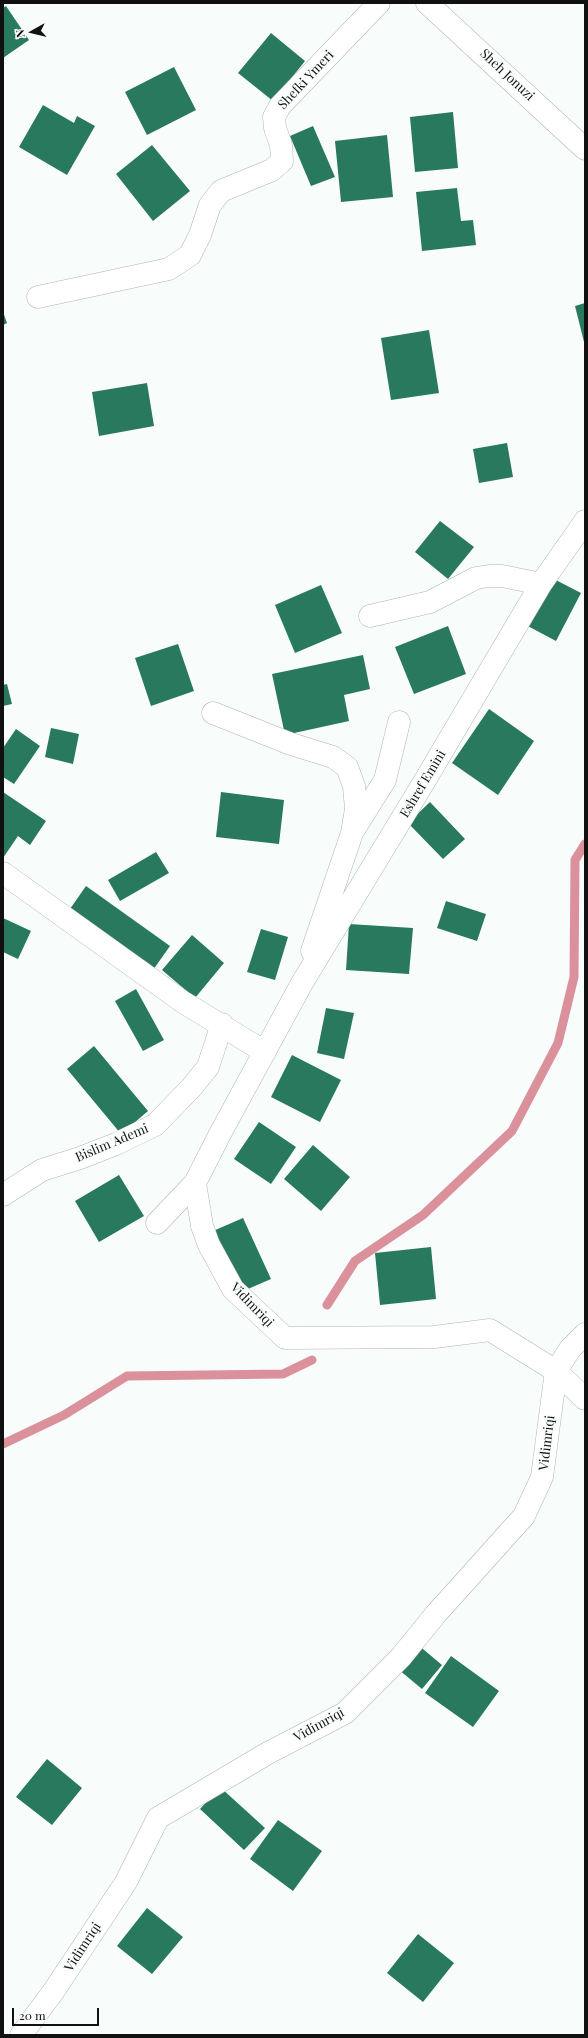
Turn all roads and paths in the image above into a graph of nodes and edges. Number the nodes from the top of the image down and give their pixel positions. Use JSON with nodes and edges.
{"nodes":[{"id":1,"x":379,"y":3,"type":"edge"},
{"id":2,"x":427,"y":3,"type":"edge"},
{"id":3,"x":585,"y":149,"type":"edge"},
{"id":4,"x":38,"y":297,"type":"dead end"},
{"id":5,"x":585,"y":521,"type":"edge"},
{"id":6,"x":541,"y":584,"type":"junction"},
{"id":7,"x":370,"y":616,"type":"dead end"},
{"id":8,"x":213,"y":713,"type":"dead end"},
{"id":9,"x":399,"y":722,"type":"dead end"},
{"id":10,"x":352,"y":833,"type":"junction"},
{"id":11,"x":3,"y":873,"type":"edge"},
{"id":12,"x":302,"y":983,"type":"junction"},
{"id":13,"x":222,"y":1024,"type":"junction"},
{"id":14,"x":265,"y":1052,"type":"junction"},
{"id":15,"x":195,"y":1183,"type":"junction"},
{"id":16,"x":3,"y":1195,"type":"edge"},
{"id":17,"x":157,"y":1222,"type":"dead end"},
{"id":18,"x":585,"y":1334,"type":"edge"},
{"id":19,"x":556,"y":1371,"type":"junction"},
{"id":20,"x":585,"y":1399,"type":"edge"},
{"id":21,"x":21,"y":2035,"type":"edge"}],
"edges":[{"from":1,"to":4,"type":"street","name":"Shefki Ymeri"},
{"from":2,"to":3,"type":"street","name":"Sheh Jonuzi"},
{"from":5,"to":6,"type":"street","name":"Eshref Emini"},
{"from":6,"to":7,"type":"street"},
{"from":6,"to":12,"type":"street","name":"Eshref Emini"},
{"from":8,"to":10,"type":"street","name":"Eshref Emini"},
{"from":9,"to":10,"type":"street","name":"Eshref Emini"},
{"from":10,"to":12,"type":"street","name":"Eshref Emini"},
{"from":11,"to":13,"type":"street"},
{"from":12,"to":14,"type":"street","name":"Eshref Emini"},
{"from":13,"to":14,"type":"street"},
{"from":13,"to":16,"type":"street","name":"Bislim Ademi"},
{"from":14,"to":15,"type":"street"},
{"from":15,"to":17,"type":"street"},
{"from":15,"to":19,"type":"street","name":"Vidimriqi"},
{"from":18,"to":19,"type":"street","name":"Vidimriqi"},
{"from":19,"to":20,"type":"street","name":"Vidimriqi"},
{"from":19,"to":21,"type":"street","name":"Vidimriqi"}]}
